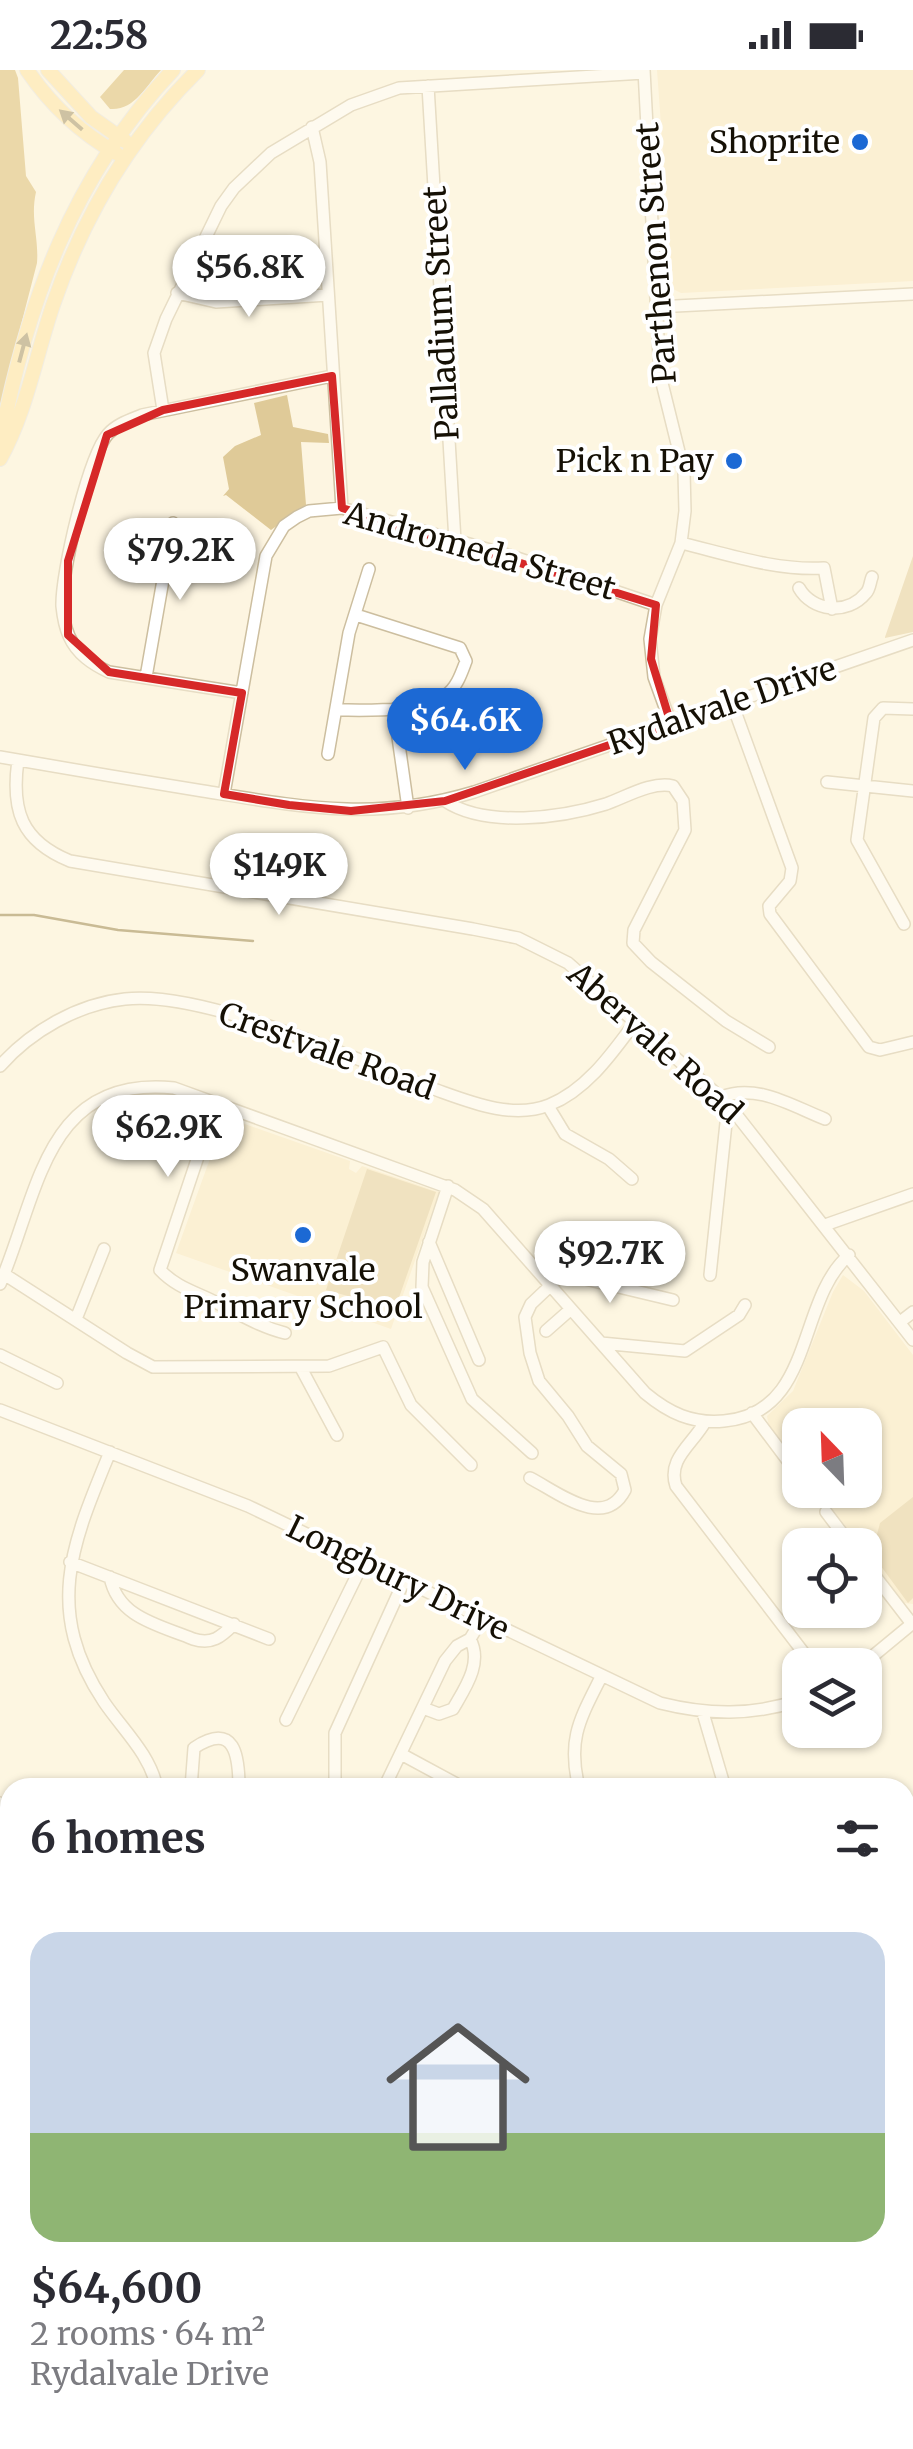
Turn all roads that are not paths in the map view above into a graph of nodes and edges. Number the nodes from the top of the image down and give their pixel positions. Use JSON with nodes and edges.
{"nodes":[{"id":1,"x":27,"y":70,"type":"edge"},
{"id":2,"x":48,"y":70,"type":"edge"},
{"id":3,"x":173,"y":70,"type":"edge"},
{"id":4,"x":198,"y":70,"type":"edge"},
{"id":5,"x":644,"y":72,"type":"edge"},
{"id":6,"x":476,"y":76,"type":"edge"},
{"id":7,"x":428,"y":86,"type":"junction"},
{"id":8,"x":142,"y":105,"type":"junction"},
{"id":9,"x":91,"y":117,"type":"junction"},
{"id":10,"x":312,"y":127,"type":"junction"},
{"id":11,"x":113,"y":142,"type":"junction"},
{"id":12,"x":130,"y":152,"type":"junction"},
{"id":13,"x":177,"y":294,"type":"junction"},
{"id":14,"x":913,"y":294,"type":"edge"},
{"id":15,"x":328,"y":295,"type":"junction"},
{"id":16,"x":656,"y":307,"type":"junction"},
{"id":17,"x":332,"y":376,"type":"junction"},
{"id":18,"x":163,"y":410,"type":"junction"},
{"id":19,"x":0,"y":443,"type":"edge"},
{"id":20,"x":0,"y":459,"type":"edge"},
{"id":21,"x":342,"y":508,"type":"junction"},
{"id":22,"x":173,"y":522,"type":"dead end"},
{"id":23,"x":455,"y":541,"type":"junction"},
{"id":24,"x":681,"y":543,"type":"junction"},
{"id":25,"x":369,"y":569,"type":"dead end"},
{"id":26,"x":872,"y":577,"type":"dead end"},
{"id":27,"x":798,"y":588,"type":"dead end"},
{"id":28,"x":656,"y":605,"type":"junction"},
{"id":29,"x":832,"y":609,"type":"junction"},
{"id":30,"x":356,"y":615,"type":"junction"},
{"id":31,"x":913,"y":640,"type":"edge"},
{"id":32,"x":146,"y":677,"type":"junction"},
{"id":33,"x":242,"y":692,"type":"junction"},
{"id":34,"x":732,"y":702,"type":"junction"},
{"id":35,"x":913,"y":708,"type":"edge"},
{"id":36,"x":337,"y":710,"type":"junction"},
{"id":37,"x":394,"y":710,"type":"junction"},
{"id":38,"x":671,"y":724,"type":"junction"},
{"id":39,"x":328,"y":754,"type":"dead end"},
{"id":40,"x":0,"y":758,"type":"edge"},
{"id":41,"x":18,"y":760,"type":"junction"},
{"id":42,"x":827,"y":782,"type":"dead end"},
{"id":43,"x":864,"y":785,"type":"junction"},
{"id":44,"x":913,"y":791,"type":"edge"},
{"id":45,"x":224,"y":794,"type":"junction"},
{"id":46,"x":445,"y":801,"type":"junction"},
{"id":47,"x":408,"y":808,"type":"junction"},
{"id":48,"x":904,"y":924,"type":"dead end"},
{"id":49,"x":636,"y":1021,"type":"junction"},
{"id":50,"x":913,"y":1042,"type":"edge"},
{"id":51,"x":770,"y":1047,"type":"dead end"},
{"id":52,"x":0,"y":1066,"type":"edge"},
{"id":53,"x":725,"y":1100,"type":"junction"},
{"id":54,"x":216,"y":1104,"type":"junction"},
{"id":55,"x":548,"y":1106,"type":"junction"},
{"id":56,"x":825,"y":1119,"type":"dead end"},
{"id":57,"x":632,"y":1179,"type":"dead end"},
{"id":58,"x":448,"y":1186,"type":"junction"},
{"id":59,"x":913,"y":1194,"type":"edge"},
{"id":60,"x":825,"y":1224,"type":"junction"},
{"id":61,"x":429,"y":1242,"type":"junction"},
{"id":62,"x":104,"y":1249,"type":"dead end"},
{"id":63,"x":848,"y":1255,"type":"junction"},
{"id":64,"x":710,"y":1274,"type":"dead end"},
{"id":65,"x":2,"y":1279,"type":"edge"},
{"id":66,"x":548,"y":1284,"type":"junction"},
{"id":67,"x":673,"y":1300,"type":"dead end"},
{"id":68,"x":745,"y":1305,"type":"dead end"},
{"id":69,"x":571,"y":1309,"type":"junction"},
{"id":70,"x":913,"y":1312,"type":"edge"},
{"id":71,"x":76,"y":1319,"type":"junction"},
{"id":72,"x":900,"y":1322,"type":"junction"},
{"id":73,"x":546,"y":1331,"type":"dead end"},
{"id":74,"x":285,"y":1333,"type":"dead end"},
{"id":75,"x":913,"y":1340,"type":"edge"},
{"id":76,"x":601,"y":1343,"type":"junction"},
{"id":77,"x":0,"y":1355,"type":"edge"},
{"id":78,"x":479,"y":1360,"type":"dead end"},
{"id":79,"x":301,"y":1368,"type":"junction"},
{"id":80,"x":57,"y":1382,"type":"dead end"},
{"id":81,"x":0,"y":1410,"type":"edge"},
{"id":82,"x":752,"y":1413,"type":"junction"},
{"id":83,"x":704,"y":1422,"type":"junction"},
{"id":84,"x":337,"y":1435,"type":"dead end"},
{"id":85,"x":110,"y":1452,"type":"junction"},
{"id":86,"x":532,"y":1453,"type":"dead end"},
{"id":87,"x":782,"y":1453,"type":"edge"},
{"id":88,"x":471,"y":1465,"type":"dead end"},
{"id":89,"x":530,"y":1478,"type":"dead end"},
{"id":90,"x":826,"y":1512,"type":"dead end"},
{"id":91,"x":838,"y":1528,"type":"edge"},
{"id":92,"x":364,"y":1561,"type":"junction"},
{"id":93,"x":70,"y":1562,"type":"junction"},
{"id":94,"x":110,"y":1577,"type":"junction"},
{"id":95,"x":404,"y":1581,"type":"junction"},
{"id":96,"x":882,"y":1585,"type":"edge"},
{"id":97,"x":482,"y":1619,"type":"junction"},
{"id":98,"x":234,"y":1624,"type":"junction"},
{"id":99,"x":912,"y":1624,"type":"edge"},
{"id":100,"x":269,"y":1639,"type":"dead end"},
{"id":101,"x":470,"y":1639,"type":"junction"},
{"id":102,"x":800,"y":1648,"type":"edge"},
{"id":103,"x":882,"y":1649,"type":"edge"},
{"id":104,"x":600,"y":1676,"type":"junction"},
{"id":105,"x":782,"y":1704,"type":"edge"},
{"id":106,"x":423,"y":1708,"type":"junction"},
{"id":107,"x":703,"y":1713,"type":"junction"},
{"id":108,"x":286,"y":1720,"type":"dead end"},
{"id":109,"x":400,"y":1754,"type":"junction"},
{"id":110,"x":154,"y":1778,"type":"edge"},
{"id":111,"x":191,"y":1778,"type":"edge"},
{"id":112,"x":239,"y":1778,"type":"edge"},
{"id":113,"x":335,"y":1778,"type":"edge"},
{"id":114,"x":389,"y":1778,"type":"edge"},
{"id":115,"x":445,"y":1778,"type":"edge"},
{"id":116,"x":577,"y":1778,"type":"edge"},
{"id":117,"x":723,"y":1778,"type":"edge"}],
"edges":[{"from":11,"to":1,"type":"main road","one_way":true},
{"from":2,"to":9,"type":"main road"},
{"from":3,"to":8,"type":"main road"},
{"from":4,"to":12,"type":"main road"},
{"from":5,"to":6,"type":"street"},
{"from":5,"to":16,"type":"street","name":"Parthenon Street"},
{"from":6,"to":7,"type":"street"},
{"from":7,"to":10,"type":"street"},
{"from":7,"to":23,"type":"street","name":"Palladium Street"},
{"from":8,"to":9,"type":"main road"},
{"from":8,"to":11,"type":"main road"},
{"from":9,"to":11,"type":"main road"},
{"from":10,"to":13,"type":"street"},
{"from":10,"to":15,"type":"street"},
{"from":11,"to":12,"type":"main road"},
{"from":19,"to":11,"type":"main road","one_way":true},
{"from":12,"to":20,"type":"main road"},
{"from":13,"to":15,"type":"street"},
{"from":13,"to":18,"type":"street"},
{"from":14,"to":16,"type":"street"},
{"from":15,"to":17,"type":"street"},
{"from":16,"to":24,"type":"street","name":"Parthenon Street"},
{"from":17,"to":18,"type":"street"},
{"from":17,"to":21,"type":"street"},
{"from":18,"to":32,"type":"street"},
{"from":21,"to":23,"type":"street","name":"Andromeda Street"},
{"from":21,"to":33,"type":"street","name":"Andromeda Street"},
{"from":22,"to":32,"type":"street"},
{"from":23,"to":28,"type":"street","name":"Andromeda Street"},
{"from":24,"to":28,"type":"street","name":"Parthenon Street"},
{"from":24,"to":29,"type":"street"},
{"from":25,"to":30,"type":"street"},
{"from":26,"to":29,"type":"street"},
{"from":27,"to":29,"type":"street"},
{"from":28,"to":38,"type":"street","name":"Parthenon Street"},
{"from":30,"to":36,"type":"street"},
{"from":30,"to":37,"type":"street"},
{"from":31,"to":34,"type":"street","name":"Rydalvale Drive"},
{"from":32,"to":33,"type":"street"},
{"from":33,"to":45,"type":"street","name":"Andromeda Street"},
{"from":34,"to":38,"type":"street","name":"Rydalvale Drive"},
{"from":34,"to":50,"type":"street"},
{"from":35,"to":43,"type":"street"},
{"from":36,"to":37,"type":"street"},
{"from":36,"to":39,"type":"street"},
{"from":37,"to":47,"type":"street"},
{"from":38,"to":46,"type":"street","name":"Rydalvale Drive"},
{"from":40,"to":41,"type":"street","name":"Rydalvale Drive"},
{"from":41,"to":45,"type":"street","name":"Rydalvale Drive"},
{"from":41,"to":49,"type":"street","name":"Abervale Road"},
{"from":42,"to":43,"type":"street"},
{"from":43,"to":44,"type":"street"},
{"from":43,"to":48,"type":"street"},
{"from":45,"to":47,"type":"street","name":"Rydalvale Drive"},
{"from":46,"to":47,"type":"street","name":"Rydalvale Drive"},
{"from":46,"to":51,"type":"street"},
{"from":49,"to":53,"type":"street","name":"Abervale Road"},
{"from":49,"to":55,"type":"street"},
{"from":52,"to":55,"type":"street","name":"Crestvale Road"},
{"from":53,"to":56,"type":"street"},
{"from":53,"to":60,"type":"street","name":"Abervale Road"},
{"from":53,"to":64,"type":"street"},
{"from":54,"to":58,"type":"street"},
{"from":54,"to":65,"type":"street"},
{"from":54,"to":74,"type":"street"},
{"from":55,"to":57,"type":"street"},
{"from":58,"to":61,"type":"street"},
{"from":58,"to":66,"type":"street"},
{"from":59,"to":60,"type":"street"},
{"from":60,"to":63,"type":"street","name":"Abervale Road"},
{"from":61,"to":78,"type":"street"},
{"from":61,"to":86,"type":"street"},
{"from":62,"to":71,"type":"street"},
{"from":63,"to":72,"type":"street","name":"Abervale Road"},
{"from":63,"to":82,"type":"street"},
{"from":65,"to":71,"type":"street"},
{"from":66,"to":67,"type":"street"},
{"from":66,"to":69,"type":"street"},
{"from":66,"to":89,"type":"street"},
{"from":68,"to":76,"type":"street"},
{"from":69,"to":73,"type":"street"},
{"from":69,"to":76,"type":"street"},
{"from":70,"to":72,"type":"street"},
{"from":71,"to":79,"type":"street"},
{"from":72,"to":75,"type":"street","name":"Abervale Road"},
{"from":76,"to":83,"type":"street"},
{"from":77,"to":80,"type":"street"},
{"from":79,"to":84,"type":"street"},
{"from":79,"to":88,"type":"street"},
{"from":81,"to":85,"type":"street","name":"Longbury Drive"},
{"from":82,"to":83,"type":"street"},
{"from":82,"to":87,"type":"street"},
{"from":83,"to":102,"type":"street"},
{"from":85,"to":92,"type":"street","name":"Longbury Drive"},
{"from":85,"to":93,"type":"street"},
{"from":90,"to":91,"type":"street"},
{"from":92,"to":95,"type":"street","name":"Longbury Drive"},
{"from":92,"to":108,"type":"street"},
{"from":93,"to":94,"type":"street"},
{"from":93,"to":110,"type":"street"},
{"from":94,"to":98,"type":"street"},
{"from":94,"to":98,"type":"street"},
{"from":95,"to":97,"type":"street","name":"Longbury Drive"},
{"from":95,"to":113,"type":"street"},
{"from":96,"to":99,"type":"street"},
{"from":97,"to":101,"type":"street"},
{"from":97,"to":104,"type":"street","name":"Longbury Drive"},
{"from":98,"to":100,"type":"street"},
{"from":99,"to":103,"type":"street"},
{"from":101,"to":106,"type":"street"},
{"from":101,"to":106,"type":"street"},
{"from":104,"to":107,"type":"street","name":"Longbury Drive"},
{"from":104,"to":116,"type":"street"},
{"from":105,"to":107,"type":"street","name":"Longbury Drive"},
{"from":106,"to":109,"type":"street"},
{"from":107,"to":117,"type":"street"},
{"from":109,"to":114,"type":"street"},
{"from":109,"to":115,"type":"street"},
{"from":111,"to":112,"type":"street"}]}
